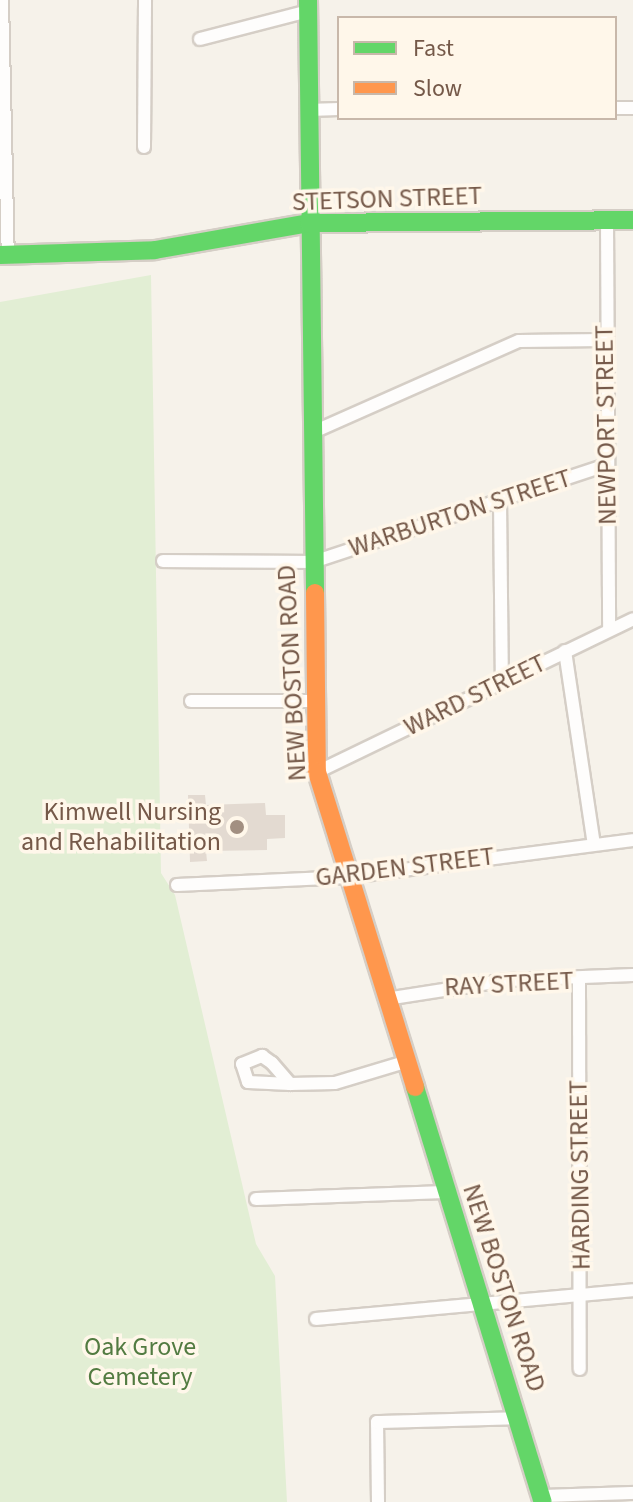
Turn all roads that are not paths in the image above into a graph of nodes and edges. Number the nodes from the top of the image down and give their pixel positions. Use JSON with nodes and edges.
{"nodes":[{"id":1,"x":2,"y":0,"type":"edge"},
{"id":2,"x":145,"y":0,"type":"edge"},
{"id":3,"x":308,"y":6,"type":"edge"},
{"id":4,"x":200,"y":39,"type":"dead end"},
{"id":5,"x":337,"y":109,"type":"edge"},
{"id":6,"x":308,"y":110,"type":"junction"},
{"id":7,"x":2,"y":116,"type":"edge"},
{"id":8,"x":144,"y":147,"type":"dead end"},
{"id":9,"x":607,"y":220,"type":"junction"},
{"id":10,"x":633,"y":220,"type":"edge"},
{"id":11,"x":309,"y":223,"type":"junction"},
{"id":12,"x":4,"y":255,"type":"edge"},
{"id":13,"x":604,"y":340,"type":"junction"},
{"id":14,"x":311,"y":433,"type":"junction"},
{"id":15,"x":606,"y":465,"type":"junction"},
{"id":16,"x":500,"y":500,"type":"junction"},
{"id":17,"x":163,"y":561,"type":"dead end"},
{"id":18,"x":313,"y":562,"type":"junction"},
{"id":19,"x":633,"y":619,"type":"edge"},
{"id":20,"x":609,"y":630,"type":"junction"},
{"id":21,"x":565,"y":651,"type":"junction"},
{"id":22,"x":502,"y":681,"type":"junction"},
{"id":23,"x":191,"y":701,"type":"dead end"},
{"id":24,"x":316,"y":701,"type":"junction"},
{"id":25,"x":317,"y":772,"type":"junction"},
{"id":26,"x":633,"y":840,"type":"edge"},
{"id":27,"x":594,"y":844,"type":"junction"},
{"id":28,"x":349,"y":877,"type":"junction"},
{"id":29,"x":177,"y":885,"type":"dead end"},
{"id":30,"x":633,"y":975,"type":"edge"},
{"id":31,"x":579,"y":980,"type":"junction"},
{"id":32,"x":386,"y":999,"type":"junction"},
{"id":33,"x":405,"y":1062,"type":"junction"},
{"id":34,"x":290,"y":1084,"type":"dead end"},
{"id":35,"x":445,"y":1192,"type":"junction"},
{"id":36,"x":256,"y":1199,"type":"dead end"},
{"id":37,"x":633,"y":1290,"type":"edge"},
{"id":38,"x":581,"y":1291,"type":"junction"},
{"id":39,"x":482,"y":1308,"type":"junction"},
{"id":40,"x":316,"y":1319,"type":"dead end"},
{"id":41,"x":580,"y":1369,"type":"dead end"},
{"id":42,"x":518,"y":1418,"type":"junction"},
{"id":43,"x":633,"y":1493,"type":"edge"},
{"id":44,"x":543,"y":1499,"type":"edge"},
{"id":45,"x":378,"y":1502,"type":"edge"}],
"edges":[{"from":1,"to":7,"type":"street"},
{"from":2,"to":8,"type":"street"},
{"from":3,"to":4,"type":"street"},
{"from":3,"to":6,"type":"street","name":"NEW BOSTON ROAD"},
{"from":5,"to":6,"type":"street"},
{"from":6,"to":11,"type":"street","name":"NEW BOSTON ROAD"},
{"from":7,"to":12,"type":"street"},
{"from":9,"to":10,"type":"street","name":"STETSON STREET"},
{"from":9,"to":11,"type":"street","name":"STETSON STREET"},
{"from":9,"to":13,"type":"street","name":"NEWPORT STREET"},
{"from":11,"to":12,"type":"street","name":"STETSON STREET"},
{"from":11,"to":14,"type":"street","name":"NEW BOSTON ROAD"},
{"from":13,"to":14,"type":"street"},
{"from":13,"to":15,"type":"street","name":"NEWPORT STREET"},
{"from":14,"to":18,"type":"street","name":"NEW BOSTON ROAD"},
{"from":15,"to":16,"type":"street","name":"WARBURTON STREET"},
{"from":15,"to":20,"type":"street","name":"NEWPORT STREET"},
{"from":16,"to":18,"type":"street","name":"WARBURTON STREET"},
{"from":16,"to":22,"type":"street"},
{"from":17,"to":18,"type":"street","name":"WARBURTON STREET"},
{"from":18,"to":24,"type":"street","name":"NEW BOSTON ROAD"},
{"from":19,"to":20,"type":"street","name":"WARD STREET"},
{"from":20,"to":21,"type":"street","name":"WARD STREET"},
{"from":21,"to":22,"type":"street","name":"WARD STREET"},
{"from":21,"to":27,"type":"street"},
{"from":22,"to":25,"type":"street","name":"WARD STREET"},
{"from":23,"to":24,"type":"street"},
{"from":24,"to":25,"type":"street","name":"NEW BOSTON ROAD"},
{"from":25,"to":28,"type":"street","name":"NEW BOSTON ROAD"},
{"from":26,"to":27,"type":"street","name":"GARDEN STREET"},
{"from":27,"to":28,"type":"street","name":"GARDEN STREET"},
{"from":28,"to":29,"type":"street","name":"GARDEN STREET"},
{"from":28,"to":32,"type":"street","name":"NEW BOSTON ROAD"},
{"from":30,"to":31,"type":"street","name":"RAY STREET"},
{"from":31,"to":32,"type":"street","name":"RAY STREET"},
{"from":31,"to":38,"type":"street","name":"HARDING STREET"},
{"from":32,"to":33,"type":"street","name":"NEW BOSTON ROAD"},
{"from":33,"to":34,"type":"street"},
{"from":33,"to":35,"type":"street","name":"NEW BOSTON ROAD"},
{"from":35,"to":36,"type":"street"},
{"from":35,"to":39,"type":"street","name":"NEW BOSTON ROAD"},
{"from":37,"to":38,"type":"street"},
{"from":38,"to":39,"type":"street"},
{"from":38,"to":41,"type":"street","name":"HARDING STREET"},
{"from":39,"to":40,"type":"street"},
{"from":39,"to":42,"type":"street","name":"NEW BOSTON ROAD"},
{"from":42,"to":44,"type":"street","name":"NEW BOSTON ROAD"},
{"from":42,"to":45,"type":"street"},
{"from":43,"to":44,"type":"street"}]}
